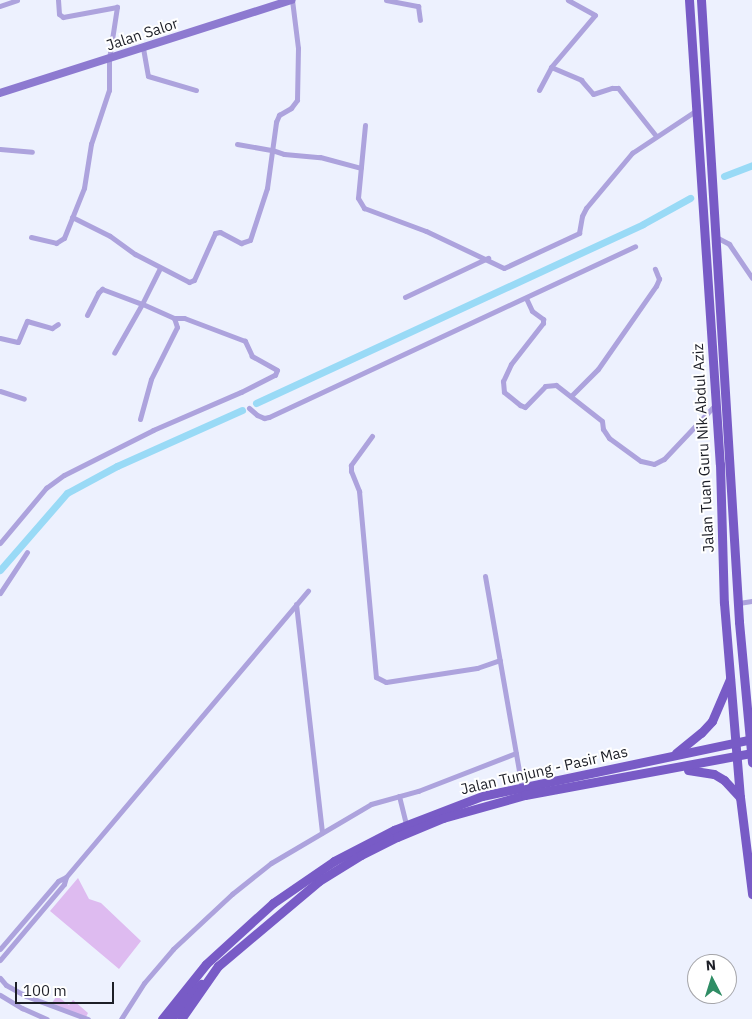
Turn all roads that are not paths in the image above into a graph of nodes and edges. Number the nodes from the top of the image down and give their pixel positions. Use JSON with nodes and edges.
{"nodes":[{"id":1,"x":17,"y":0,"type":"edge"},
{"id":2,"x":58,"y":0,"type":"edge"},
{"id":3,"x":292,"y":0,"type":"edge"},
{"id":4,"x":386,"y":0,"type":"edge"},
{"id":5,"x":568,"y":0,"type":"edge"},
{"id":6,"x":689,"y":0,"type":"edge"},
{"id":7,"x":701,"y":0,"type":"edge"},
{"id":8,"x":0,"y":6,"type":"edge"},
{"id":9,"x":420,"y":20,"type":"dead end"},
{"id":10,"x":143,"y":48,"type":"junction"},
{"id":11,"x":109,"y":59,"type":"junction"},
{"id":12,"x":551,"y":67,"type":"junction"},
{"id":13,"x":196,"y":90,"type":"dead end"},
{"id":14,"x":539,"y":90,"type":"dead end"},
{"id":15,"x":0,"y":93,"type":"edge"},
{"id":16,"x":698,"y":110,"type":"junction"},
{"id":17,"x":364,"y":125,"type":"dead end"},
{"id":18,"x":656,"y":136,"type":"junction"},
{"id":19,"x":237,"y":144,"type":"dead end"},
{"id":20,"x":0,"y":149,"type":"edge"},
{"id":21,"x":272,"y":150,"type":"junction"},
{"id":22,"x":32,"y":152,"type":"dead end"},
{"id":23,"x":361,"y":168,"type":"junction"},
{"id":24,"x":72,"y":217,"type":"junction"},
{"id":25,"x":31,"y":237,"type":"dead end"},
{"id":26,"x":716,"y":237,"type":"junction"},
{"id":27,"x":635,"y":246,"type":"dead end"},
{"id":28,"x":488,"y":258,"type":"junction"},
{"id":29,"x":160,"y":268,"type":"junction"},
{"id":30,"x":655,"y":269,"type":"dead end"},
{"id":31,"x":752,"y":278,"type":"edge"},
{"id":32,"x":405,"y":297,"type":"dead end"},
{"id":33,"x":526,"y":298,"type":"junction"},
{"id":34,"x":142,"y":304,"type":"junction"},
{"id":35,"x":87,"y":315,"type":"dead end"},
{"id":36,"x":174,"y":318,"type":"junction"},
{"id":37,"x":58,"y":324,"type":"dead end"},
{"id":38,"x":0,"y":338,"type":"edge"},
{"id":39,"x":114,"y":353,"type":"dead end"},
{"id":40,"x":0,"y":391,"type":"edge"},
{"id":41,"x":571,"y":396,"type":"junction"},
{"id":42,"x":24,"y":399,"type":"dead end"},
{"id":43,"x":716,"y":404,"type":"junction"},
{"id":44,"x":249,"y":408,"type":"dead end"},
{"id":45,"x":140,"y":419,"type":"dead end"},
{"id":46,"x":372,"y":436,"type":"dead end"},
{"id":47,"x":0,"y":543,"type":"edge"},
{"id":48,"x":27,"y":552,"type":"dead end"},
{"id":49,"x":485,"y":576,"type":"dead end"},
{"id":50,"x":308,"y":591,"type":"dead end"},
{"id":51,"x":0,"y":593,"type":"edge"},
{"id":52,"x":752,"y":601,"type":"edge"},
{"id":53,"x":738,"y":603,"type":"junction"},
{"id":54,"x":296,"y":604,"type":"junction"},
{"id":55,"x":500,"y":660,"type":"junction"},
{"id":56,"x":743,"y":678,"type":"junction"},
{"id":57,"x":730,"y":679,"type":"junction"},
{"id":58,"x":752,"y":693,"type":"edge"},
{"id":59,"x":751,"y":740,"type":"edge"},
{"id":60,"x":736,"y":743,"type":"junction"},
{"id":61,"x":516,"y":753,"type":"junction"},
{"id":62,"x":674,"y":755,"type":"junction"},
{"id":63,"x":737,"y":756,"type":"junction"},
{"id":64,"x":752,"y":756,"type":"edge"},
{"id":65,"x":676,"y":768,"type":"junction"},
{"id":66,"x":522,"y":786,"type":"junction"},
{"id":67,"x":399,"y":796,"type":"junction"},
{"id":68,"x":740,"y":797,"type":"junction"},
{"id":69,"x":406,"y":824,"type":"junction"},
{"id":70,"x":322,"y":833,"type":"junction"},
{"id":71,"x":66,"y":877,"type":"junction"},
{"id":72,"x":752,"y":894,"type":"edge"},
{"id":73,"x":0,"y":949,"type":"edge"},
{"id":74,"x":0,"y":960,"type":"edge"},
{"id":75,"x":218,"y":966,"type":"junction"},
{"id":76,"x":0,"y":978,"type":"edge"},
{"id":77,"x":0,"y":997,"type":"edge"},
{"id":78,"x":166,"y":1018,"type":"edge"},
{"id":79,"x":47,"y":1019,"type":"edge"},
{"id":80,"x":88,"y":1019,"type":"edge"},
{"id":81,"x":121,"y":1019,"type":"edge"},
{"id":82,"x":156,"y":1019,"type":"edge"},
{"id":83,"x":181,"y":1019,"type":"edge"}],
"edges":[{"from":1,"to":8,"type":"street"},
{"from":2,"to":11,"type":"street"},
{"from":3,"to":10,"type":"main road","name":"Jalan Salor"},
{"from":3,"to":21,"type":"street"},
{"from":4,"to":9,"type":"street"},
{"from":5,"to":12,"type":"street"},
{"from":6,"to":16,"type":"main road","name":"Jalan Tuan Guru Nik Abdul Aziz"},
{"from":7,"to":26,"type":"main road","name":"Jalan Tuan Guru Nik Abdul Aziz"},
{"from":10,"to":11,"type":"main road","name":"Jalan Salor"},
{"from":10,"to":13,"type":"street"},
{"from":11,"to":15,"type":"main road","name":"Jalan Salor"},
{"from":11,"to":24,"type":"street"},
{"from":12,"to":14,"type":"street"},
{"from":12,"to":18,"type":"street"},
{"from":16,"to":18,"type":"street"},
{"from":16,"to":43,"type":"main road","name":"Jalan Tuan Guru Nik Abdul Aziz"},
{"from":17,"to":23,"type":"street"},
{"from":18,"to":28,"type":"street"},
{"from":19,"to":21,"type":"street"},
{"from":20,"to":22,"type":"street"},
{"from":21,"to":23,"type":"street"},
{"from":21,"to":29,"type":"street"},
{"from":23,"to":28,"type":"street"},
{"from":24,"to":25,"type":"street"},
{"from":24,"to":29,"type":"street"},
{"from":26,"to":31,"type":"street"},
{"from":26,"to":53,"type":"main road","name":"Jalan Tuan Guru Nik Abdul Aziz"},
{"from":27,"to":33,"type":"street"},
{"from":28,"to":32,"type":"street"},
{"from":29,"to":34,"type":"street"},
{"from":30,"to":41,"type":"street"},
{"from":33,"to":41,"type":"street"},
{"from":33,"to":44,"type":"street"},
{"from":34,"to":35,"type":"street"},
{"from":34,"to":36,"type":"street"},
{"from":34,"to":39,"type":"street"},
{"from":36,"to":45,"type":"street"},
{"from":36,"to":47,"type":"street"},
{"from":37,"to":38,"type":"street"},
{"from":40,"to":42,"type":"street"},
{"from":41,"to":43,"type":"street"},
{"from":43,"to":57,"type":"main road","name":"Jalan Tuan Guru Nik Abdul Aziz"},
{"from":46,"to":55,"type":"street"},
{"from":48,"to":51,"type":"street"},
{"from":49,"to":55,"type":"street"},
{"from":50,"to":54,"type":"street"},
{"from":52,"to":53,"type":"street"},
{"from":53,"to":56,"type":"main road","name":"Jalan Tuan Guru Nik Abdul Aziz"},
{"from":54,"to":70,"type":"street"},
{"from":54,"to":71,"type":"street"},
{"from":55,"to":61,"type":"street"},
{"from":56,"to":58,"type":"main road"},
{"from":56,"to":59,"type":"main road","name":"Jalan Tuan Guru Nik Abdul Aziz"},
{"from":57,"to":60,"type":"main road","name":"Jalan Tuan Guru Nik Abdul Aziz"},
{"from":57,"to":62,"type":"main road"},
{"from":59,"to":60,"type":"main road","name":"Jalan Tunjung - Pasir Mas"},
{"from":59,"to":64,"type":"main road","name":"Jalan Tuan Guru Nik Abdul Aziz"},
{"from":60,"to":62,"type":"main road","name":"Jalan Tunjung - Pasir Mas"},
{"from":60,"to":63,"type":"main road","name":"Jalan Tuan Guru Nik Abdul Aziz"},
{"from":61,"to":66,"type":"street"},
{"from":61,"to":67,"type":"street"},
{"from":62,"to":66,"type":"main road","name":"Jalan Tunjung - Pasir Mas"},
{"from":63,"to":64,"type":"main road","name":"Jalan Tunjung - Pasir Mas"},
{"from":63,"to":65,"type":"main road","name":"Jalan Tunjung - Pasir Mas"},
{"from":63,"to":68,"type":"main road","name":"Jalan Tuan Guru Nik Abdul Aziz"},
{"from":65,"to":68,"type":"main road"},
{"from":65,"to":75,"type":"main road","name":"Jalan Tunjung - Pasir Mas"},
{"from":66,"to":69,"type":"main road","name":"Jalan Tunjung - Pasir Mas"},
{"from":67,"to":69,"type":"street"},
{"from":67,"to":70,"type":"street"},
{"from":68,"to":72,"type":"main road","name":"Jalan Tuan Guru Nik Abdul Aziz"},
{"from":69,"to":78,"type":"main road","name":"Jalan Tunjung - Pasir Mas"},
{"from":70,"to":81,"type":"street"},
{"from":71,"to":73,"type":"street"},
{"from":71,"to":74,"type":"street"},
{"from":75,"to":78,"type":"main road"},
{"from":75,"to":83,"type":"main road","name":"Jalan Tunjung - Pasir Mas"},
{"from":76,"to":80,"type":"street"},
{"from":77,"to":79,"type":"street"},
{"from":78,"to":82,"type":"main road"}]}
